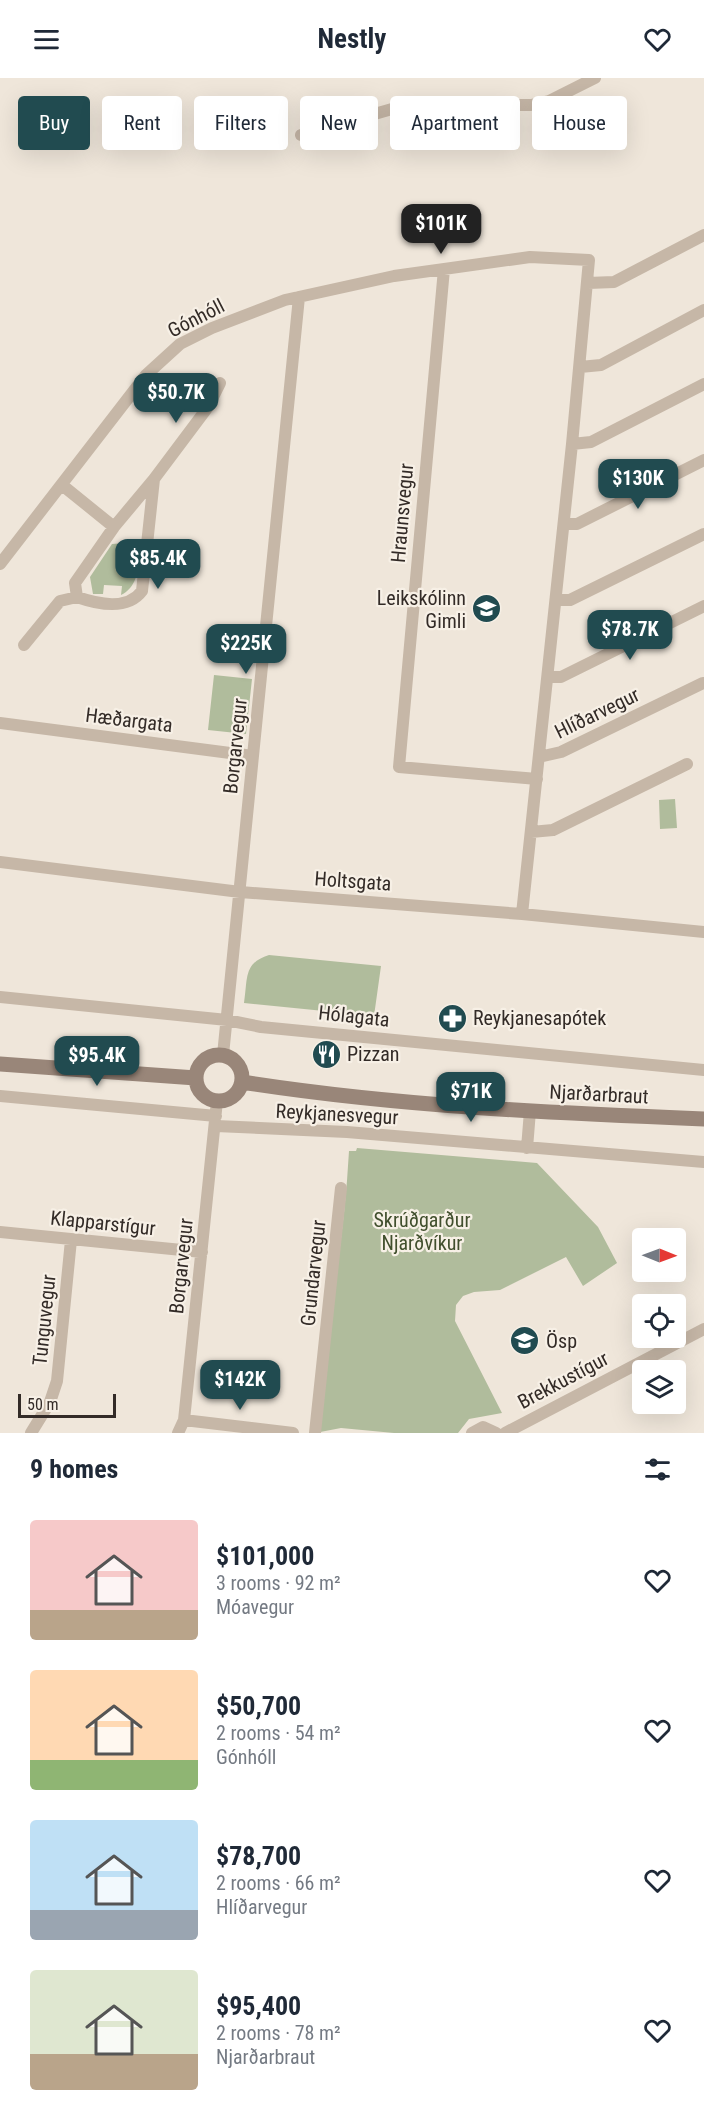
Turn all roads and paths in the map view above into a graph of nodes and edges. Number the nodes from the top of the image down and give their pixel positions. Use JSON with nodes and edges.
{"nodes":[{"id":1,"x":595,"y":78,"type":"edge"},
{"id":2,"x":378,"y":113,"type":"edge"},
{"id":3,"x":704,"y":235,"type":"edge"},
{"id":4,"x":588,"y":260,"type":"joint"},
{"id":5,"x":444,"y":269,"type":"junction"},
{"id":6,"x":588,"y":283,"type":"junction"},
{"id":7,"x":299,"y":297,"type":"junction"},
{"id":8,"x":704,"y":309,"type":"edge"},
{"id":9,"x":580,"y":367,"type":"junction"},
{"id":10,"x":220,"y":383,"type":"dead end"},
{"id":11,"x":704,"y":384,"type":"edge"},
{"id":12,"x":572,"y":444,"type":"junction"},
{"id":13,"x":704,"y":460,"type":"edge"},
{"id":14,"x":154,"y":479,"type":"junction"},
{"id":15,"x":62,"y":485,"type":"junction"},
{"id":16,"x":564,"y":524,"type":"junction"},
{"id":17,"x":114,"y":527,"type":"junction"},
{"id":18,"x":704,"y":534,"type":"edge"},
{"id":19,"x":0,"y":564,"type":"edge"},
{"id":20,"x":77,"y":597,"type":"junction"},
{"id":21,"x":556,"y":600,"type":"junction"},
{"id":22,"x":704,"y":606,"type":"edge"},
{"id":23,"x":24,"y":645,"type":"dead end"},
{"id":24,"x":548,"y":677,"type":"junction"},
{"id":25,"x":703,"y":683,"type":"edge"},
{"id":26,"x":0,"y":723,"type":"edge"},
{"id":27,"x":253,"y":756,"type":"junction"},
{"id":28,"x":539,"y":756,"type":"junction"},
{"id":29,"x":687,"y":764,"type":"dead end"},
{"id":30,"x":537,"y":779,"type":"junction"},
{"id":31,"x":531,"y":832,"type":"junction"},
{"id":32,"x":0,"y":862,"type":"edge"},
{"id":33,"x":240,"y":892,"type":"junction"},
{"id":34,"x":522,"y":914,"type":"junction"},
{"id":35,"x":704,"y":932,"type":"edge"},
{"id":36,"x":0,"y":997,"type":"edge"},
{"id":37,"x":227,"y":1020,"type":"junction"},
{"id":38,"x":223,"y":1055,"type":"junction"},
{"id":39,"x":0,"y":1064,"type":"edge"},
{"id":40,"x":704,"y":1070,"type":"edge"},
{"id":41,"x":196,"y":1078,"type":"junction"},
{"id":42,"x":242,"y":1082,"type":"junction"},
{"id":43,"x":0,"y":1096,"type":"edge"},
{"id":44,"x":530,"y":1111,"type":"junction"},
{"id":45,"x":216,"y":1115,"type":"junction"},
{"id":46,"x":704,"y":1119,"type":"edge"},
{"id":47,"x":527,"y":1148,"type":"junction"},
{"id":48,"x":704,"y":1162,"type":"edge"},
{"id":49,"x":341,"y":1188,"type":"dead end"},
{"id":50,"x":0,"y":1232,"type":"edge"},
{"id":51,"x":71,"y":1240,"type":"junction"},
{"id":52,"x":202,"y":1252,"type":"junction"},
{"id":53,"x":704,"y":1329,"type":"edge"},
{"id":54,"x":184,"y":1420,"type":"junction"},
{"id":55,"x":31,"y":1433,"type":"edge"},
{"id":56,"x":178,"y":1433,"type":"edge"},
{"id":57,"x":293,"y":1433,"type":"edge"},
{"id":58,"x":315,"y":1433,"type":"edge"},
{"id":59,"x":472,"y":1433,"type":"edge"},
{"id":60,"x":496,"y":1433,"type":"edge"},
{"id":61,"x":505,"y":1433,"type":"edge"}],
"edges":[{"from":1,"to":2,"type":"street"},
{"from":3,"to":6,"type":"street"},
{"from":4,"to":5,"type":"street","name":"Gónhóll"},
{"from":4,"to":6,"type":"street","name":"Hlíðarvegur"},
{"from":5,"to":7,"type":"street","name":"Gónhóll"},
{"from":5,"to":30,"type":"street","name":"Hraunsvegur"},
{"from":6,"to":9,"type":"street","name":"Hlíðarvegur"},
{"from":7,"to":15,"type":"street","name":"Gónhóll"},
{"from":7,"to":27,"type":"street","name":"Borgarvegur"},
{"from":8,"to":9,"type":"street"},
{"from":9,"to":12,"type":"street","name":"Hlíðarvegur"},
{"from":10,"to":14,"type":"street"},
{"from":11,"to":12,"type":"street"},
{"from":12,"to":16,"type":"street","name":"Hlíðarvegur"},
{"from":13,"to":16,"type":"street"},
{"from":14,"to":17,"type":"street"},
{"from":14,"to":20,"type":"street"},
{"from":15,"to":17,"type":"street"},
{"from":15,"to":19,"type":"street","name":"Gónhóll"},
{"from":16,"to":21,"type":"street","name":"Hlíðarvegur"},
{"from":17,"to":20,"type":"street"},
{"from":18,"to":21,"type":"street"},
{"from":20,"to":23,"type":"street"},
{"from":21,"to":24,"type":"street","name":"Hlíðarvegur"},
{"from":22,"to":24,"type":"street"},
{"from":24,"to":28,"type":"street","name":"Hlíðarvegur"},
{"from":25,"to":28,"type":"street","name":"Hlíðarvegur"},
{"from":26,"to":27,"type":"street","name":"Hæðargata"},
{"from":27,"to":33,"type":"street","name":"Borgarvegur"},
{"from":28,"to":30,"type":"street","name":"Hlíðarvegur"},
{"from":29,"to":31,"type":"street"},
{"from":30,"to":31,"type":"street","name":"Hlíðarvegur"},
{"from":31,"to":34,"type":"street","name":"Hlíðarvegur"},
{"from":32,"to":33,"type":"street","name":"Holtsgata"},
{"from":33,"to":34,"type":"street","name":"Holtsgata"},
{"from":33,"to":37,"type":"street","name":"Borgarvegur"},
{"from":34,"to":35,"type":"street","name":"Holtsgata"},
{"from":36,"to":37,"type":"street","name":"Hólagata"},
{"from":37,"to":38,"type":"street","name":"Borgarvegur"},
{"from":37,"to":40,"type":"street","name":"Hólagata"},
{"from":38,"to":41,"type":"main road"},
{"from":38,"to":42,"type":"main road"},
{"from":39,"to":41,"type":"main road"},
{"from":41,"to":45,"type":"main road"},
{"from":42,"to":44,"type":"main road","name":"Njarðarbraut"},
{"from":42,"to":45,"type":"main road"},
{"from":43,"to":45,"type":"street","name":"Reykjanesvegur"},
{"from":44,"to":46,"type":"main road","name":"Njarðarbraut"},
{"from":44,"to":47,"type":"street"},
{"from":45,"to":47,"type":"street","name":"Reykjanesvegur"},
{"from":45,"to":52,"type":"street","name":"Borgarvegur"},
{"from":47,"to":48,"type":"street","name":"Reykjanesvegur"},
{"from":49,"to":58,"type":"street","name":"Grundarvegur"},
{"from":50,"to":51,"type":"street","name":"Klapparstígur"},
{"from":51,"to":52,"type":"street","name":"Klapparstígur"},
{"from":51,"to":55,"type":"street","name":"Tunguvegur"},
{"from":52,"to":54,"type":"street","name":"Borgarvegur"},
{"from":53,"to":61,"type":"street","name":"Brekkustígur"},
{"from":54,"to":56,"type":"street","name":"Borgarvegur"},
{"from":54,"to":57,"type":"street"},
{"from":59,"to":60,"type":"street"}]}
